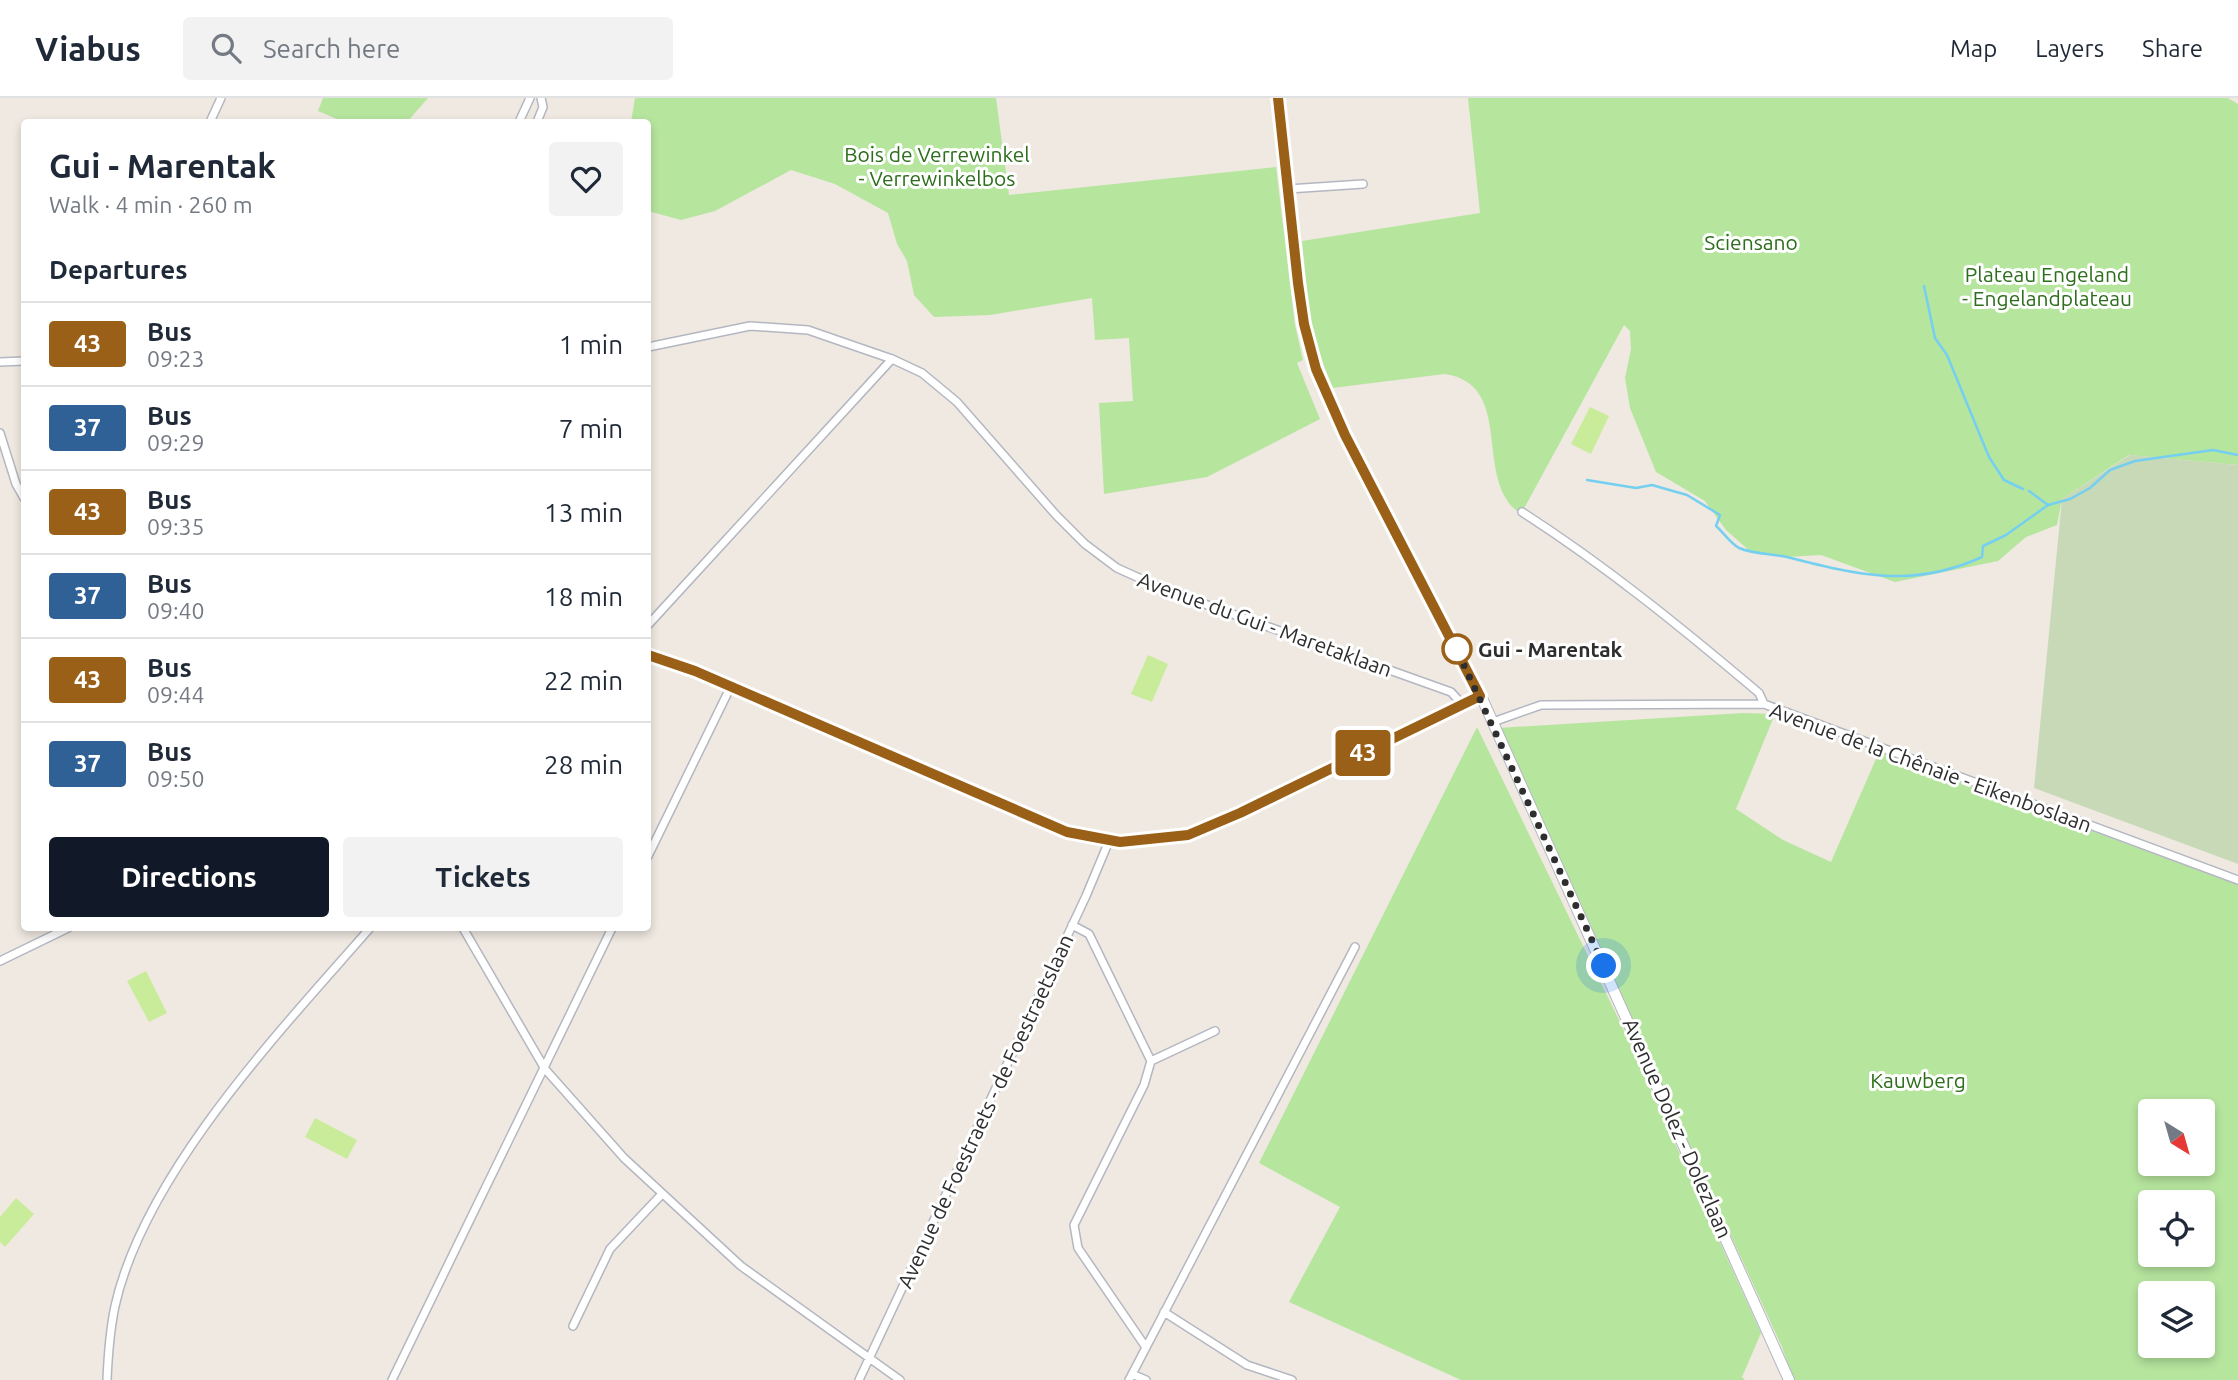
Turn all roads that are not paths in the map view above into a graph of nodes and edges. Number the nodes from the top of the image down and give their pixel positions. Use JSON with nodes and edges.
{"nodes":[{"id":1,"x":221,"y":98,"type":"edge"},
{"id":2,"x":530,"y":98,"type":"edge"},
{"id":3,"x":541,"y":98,"type":"edge"},
{"id":4,"x":1278,"y":98,"type":"edge"},
{"id":5,"x":211,"y":119,"type":"edge"},
{"id":6,"x":520,"y":119,"type":"edge"},
{"id":7,"x":538,"y":119,"type":"edge"},
{"id":8,"x":1363,"y":184,"type":"dead end"},
{"id":9,"x":1288,"y":189,"type":"junction"},
{"id":10,"x":651,"y":346,"type":"edge"},
{"id":11,"x":892,"y":359,"type":"junction"},
{"id":12,"x":21,"y":361,"type":"edge"},
{"id":13,"x":0,"y":362,"type":"edge"},
{"id":14,"x":0,"y":433,"type":"edge"},
{"id":15,"x":21,"y":493,"type":"edge"},
{"id":16,"x":1522,"y":512,"type":"dead end"},
{"id":17,"x":651,"y":622,"type":"edge"},
{"id":18,"x":651,"y":656,"type":"edge"},
{"id":19,"x":731,"y":686,"type":"junction"},
{"id":20,"x":1480,"y":696,"type":"junction"},
{"id":21,"x":1764,"y":704,"type":"junction"},
{"id":22,"x":1463,"y":705,"type":"junction"},
{"id":23,"x":1493,"y":722,"type":"junction"},
{"id":24,"x":1109,"y":841,"type":"junction"},
{"id":25,"x":651,"y":850,"type":"edge"},
{"id":26,"x":2238,"y":880,"type":"edge"},
{"id":27,"x":1072,"y":925,"type":"junction"},
{"id":28,"x":62,"y":931,"type":"edge"},
{"id":29,"x":367,"y":931,"type":"edge"},
{"id":30,"x":465,"y":931,"type":"edge"},
{"id":31,"x":611,"y":931,"type":"edge"},
{"id":32,"x":1355,"y":947,"type":"dead end"},
{"id":33,"x":0,"y":961,"type":"edge"},
{"id":34,"x":1215,"y":1031,"type":"dead end"},
{"id":35,"x":1152,"y":1061,"type":"junction"},
{"id":36,"x":545,"y":1069,"type":"junction"},
{"id":37,"x":661,"y":1195,"type":"junction"},
{"id":38,"x":1164,"y":1312,"type":"junction"},
{"id":39,"x":573,"y":1326,"type":"dead end"},
{"id":40,"x":1146,"y":1346,"type":"junction"},
{"id":41,"x":870,"y":1356,"type":"junction"},
{"id":42,"x":1131,"y":1377,"type":"edge"},
{"id":43,"x":107,"y":1380,"type":"edge"},
{"id":44,"x":392,"y":1380,"type":"edge"},
{"id":45,"x":859,"y":1380,"type":"edge"},
{"id":46,"x":900,"y":1380,"type":"edge"},
{"id":47,"x":1146,"y":1380,"type":"edge"},
{"id":48,"x":1292,"y":1380,"type":"edge"},
{"id":49,"x":1789,"y":1380,"type":"edge"}],
"edges":[{"from":1,"to":5,"type":"street"},
{"from":2,"to":6,"type":"street"},
{"from":3,"to":7,"type":"street"},
{"from":4,"to":9,"type":"street","name":"Avenue Dolez - Dolezlaan"},
{"from":8,"to":9,"type":"street"},
{"from":9,"to":20,"type":"street","name":"Avenue Dolez - Dolezlaan"},
{"from":10,"to":11,"type":"street","name":"Avenue du Gui - Maretaklaan"},
{"from":11,"to":17,"type":"street"},
{"from":11,"to":22,"type":"street","name":"Avenue du Gui - Maretaklaan"},
{"from":12,"to":13,"type":"street"},
{"from":14,"to":15,"type":"street"},
{"from":16,"to":21,"type":"street"},
{"from":18,"to":19,"type":"street"},
{"from":19,"to":24,"type":"street"},
{"from":19,"to":25,"type":"street"},
{"from":20,"to":22,"type":"street"},
{"from":20,"to":23,"type":"street","name":"Avenue Dolez - Dolezlaan"},
{"from":21,"to":23,"type":"street","name":"Avenue de la Chênaie - Eikenboslaan"},
{"from":21,"to":26,"type":"street","name":"Avenue de la Chênaie - Eikenboslaan"},
{"from":22,"to":24,"type":"street"},
{"from":23,"to":49,"type":"street","name":"Avenue Dolez - Dolezlaan"},
{"from":24,"to":27,"type":"street","name":"Avenue de Foestraets - de Foestraetslaan"},
{"from":27,"to":35,"type":"street"},
{"from":27,"to":41,"type":"street","name":"Avenue de Foestraets - de Foestraetslaan"},
{"from":28,"to":33,"type":"street"},
{"from":29,"to":43,"type":"street"},
{"from":30,"to":36,"type":"street"},
{"from":31,"to":36,"type":"street"},
{"from":32,"to":38,"type":"street"},
{"from":34,"to":35,"type":"street"},
{"from":35,"to":40,"type":"street"},
{"from":36,"to":37,"type":"street"},
{"from":36,"to":44,"type":"street"},
{"from":37,"to":39,"type":"street"},
{"from":37,"to":41,"type":"street"},
{"from":38,"to":40,"type":"street"},
{"from":38,"to":48,"type":"street"},
{"from":40,"to":42,"type":"street"},
{"from":41,"to":45,"type":"street","name":"Avenue de Foestraets - de Foestraetslaan"},
{"from":41,"to":46,"type":"street"},
{"from":42,"to":47,"type":"street"}]}
